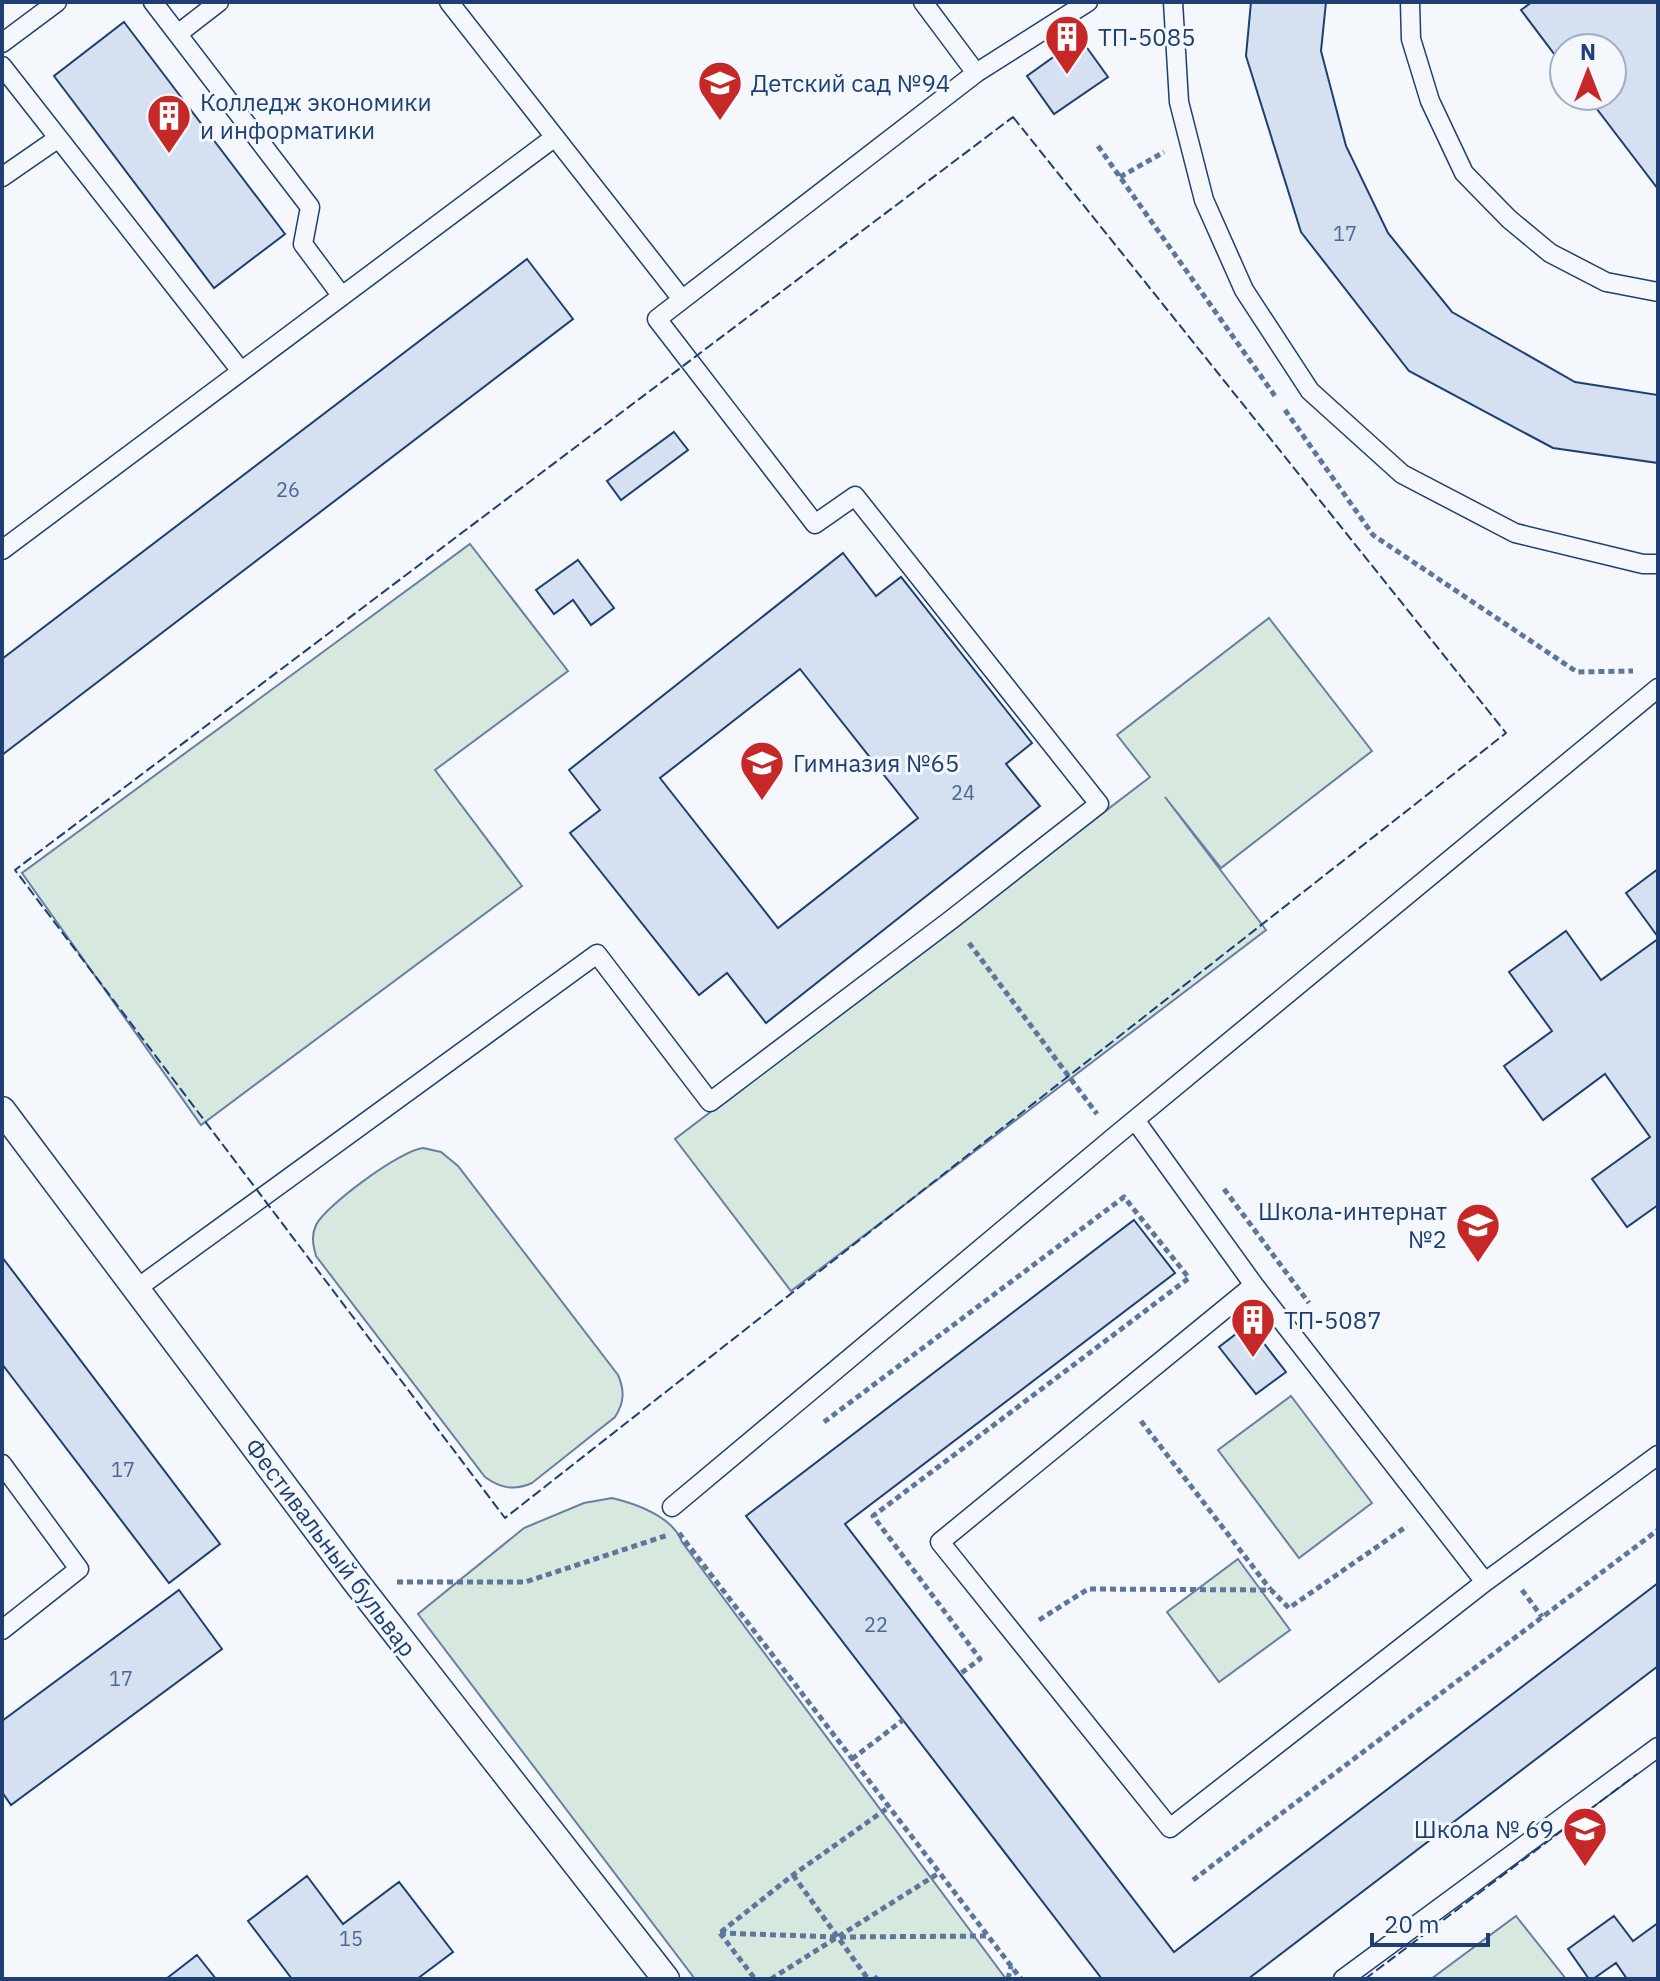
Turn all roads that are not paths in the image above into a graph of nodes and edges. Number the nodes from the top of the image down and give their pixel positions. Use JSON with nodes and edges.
{"nodes":[{"id":1,"x":57,"y":2,"type":"edge"},
{"id":2,"x":153,"y":2,"type":"edge"},
{"id":3,"x":219,"y":2,"type":"edge"},
{"id":4,"x":449,"y":2,"type":"edge"},
{"id":5,"x":923,"y":2,"type":"edge"},
{"id":6,"x":1088,"y":2,"type":"edge"},
{"id":7,"x":1173,"y":2,"type":"edge"},
{"id":8,"x":1410,"y":2,"type":"edge"},
{"id":9,"x":179,"y":33,"type":"junction"},
{"id":10,"x":2,"y":43,"type":"edge"},
{"id":11,"x":2,"y":66,"type":"edge"},
{"id":12,"x":976,"y":73,"type":"junction"},
{"id":13,"x":555,"y":137,"type":"junction"},
{"id":14,"x":57,"y":139,"type":"junction"},
{"id":15,"x":2,"y":177,"type":"edge"},
{"id":16,"x":1658,"y":292,"type":"edge"},
{"id":17,"x":341,"y":295,"type":"junction"},
{"id":18,"x":681,"y":298,"type":"junction"},
{"id":19,"x":241,"y":371,"type":"junction"},
{"id":20,"x":2,"y":550,"type":"edge"},
{"id":21,"x":1658,"y":564,"type":"edge"},
{"id":22,"x":1658,"y":688,"type":"edge"},
{"id":23,"x":2,"y":1110,"type":"edge"},
{"id":24,"x":1135,"y":1120,"type":"junction"},
{"id":25,"x":1254,"y":1285,"type":"junction"},
{"id":26,"x":136,"y":1289,"type":"junction"},
{"id":27,"x":1658,"y":1455,"type":"edge"},
{"id":28,"x":2,"y":1464,"type":"edge"},
{"id":29,"x":672,"y":1507,"type":"dead end"},
{"id":30,"x":1485,"y":1582,"type":"junction"},
{"id":31,"x":2,"y":1630,"type":"edge"},
{"id":32,"x":1658,"y":1747,"type":"edge"},
{"id":33,"x":666,"y":1979,"type":"edge"},
{"id":34,"x":1343,"y":1979,"type":"edge"}],
"edges":[{"from":1,"to":10,"type":"lane"},
{"from":2,"to":9,"type":"lane"},
{"from":3,"to":9,"type":"lane"},
{"from":4,"to":13,"type":"lane"},
{"from":5,"to":12,"type":"lane"},
{"from":6,"to":12,"type":"lane"},
{"from":7,"to":21,"type":"lane"},
{"from":8,"to":16,"type":"lane"},
{"from":9,"to":17,"type":"lane"},
{"from":11,"to":14,"type":"lane"},
{"from":12,"to":18,"type":"lane"},
{"from":13,"to":17,"type":"lane"},
{"from":13,"to":18,"type":"lane"},
{"from":14,"to":15,"type":"lane"},
{"from":14,"to":19,"type":"lane"},
{"from":17,"to":19,"type":"lane"},
{"from":18,"to":26,"type":"lane"},
{"from":19,"to":20,"type":"lane"},
{"from":22,"to":24,"type":"lane"},
{"from":23,"to":26,"type":"street","name":"Фестивальный бульвар"},
{"from":24,"to":25,"type":"lane"},
{"from":24,"to":29,"type":"lane"},
{"from":25,"to":30,"type":"lane"},
{"from":25,"to":30,"type":"lane"},
{"from":26,"to":33,"type":"street","name":"Фестивальный бульвар"},
{"from":27,"to":30,"type":"lane"},
{"from":28,"to":31,"type":"lane"},
{"from":32,"to":34,"type":"lane"}]}
